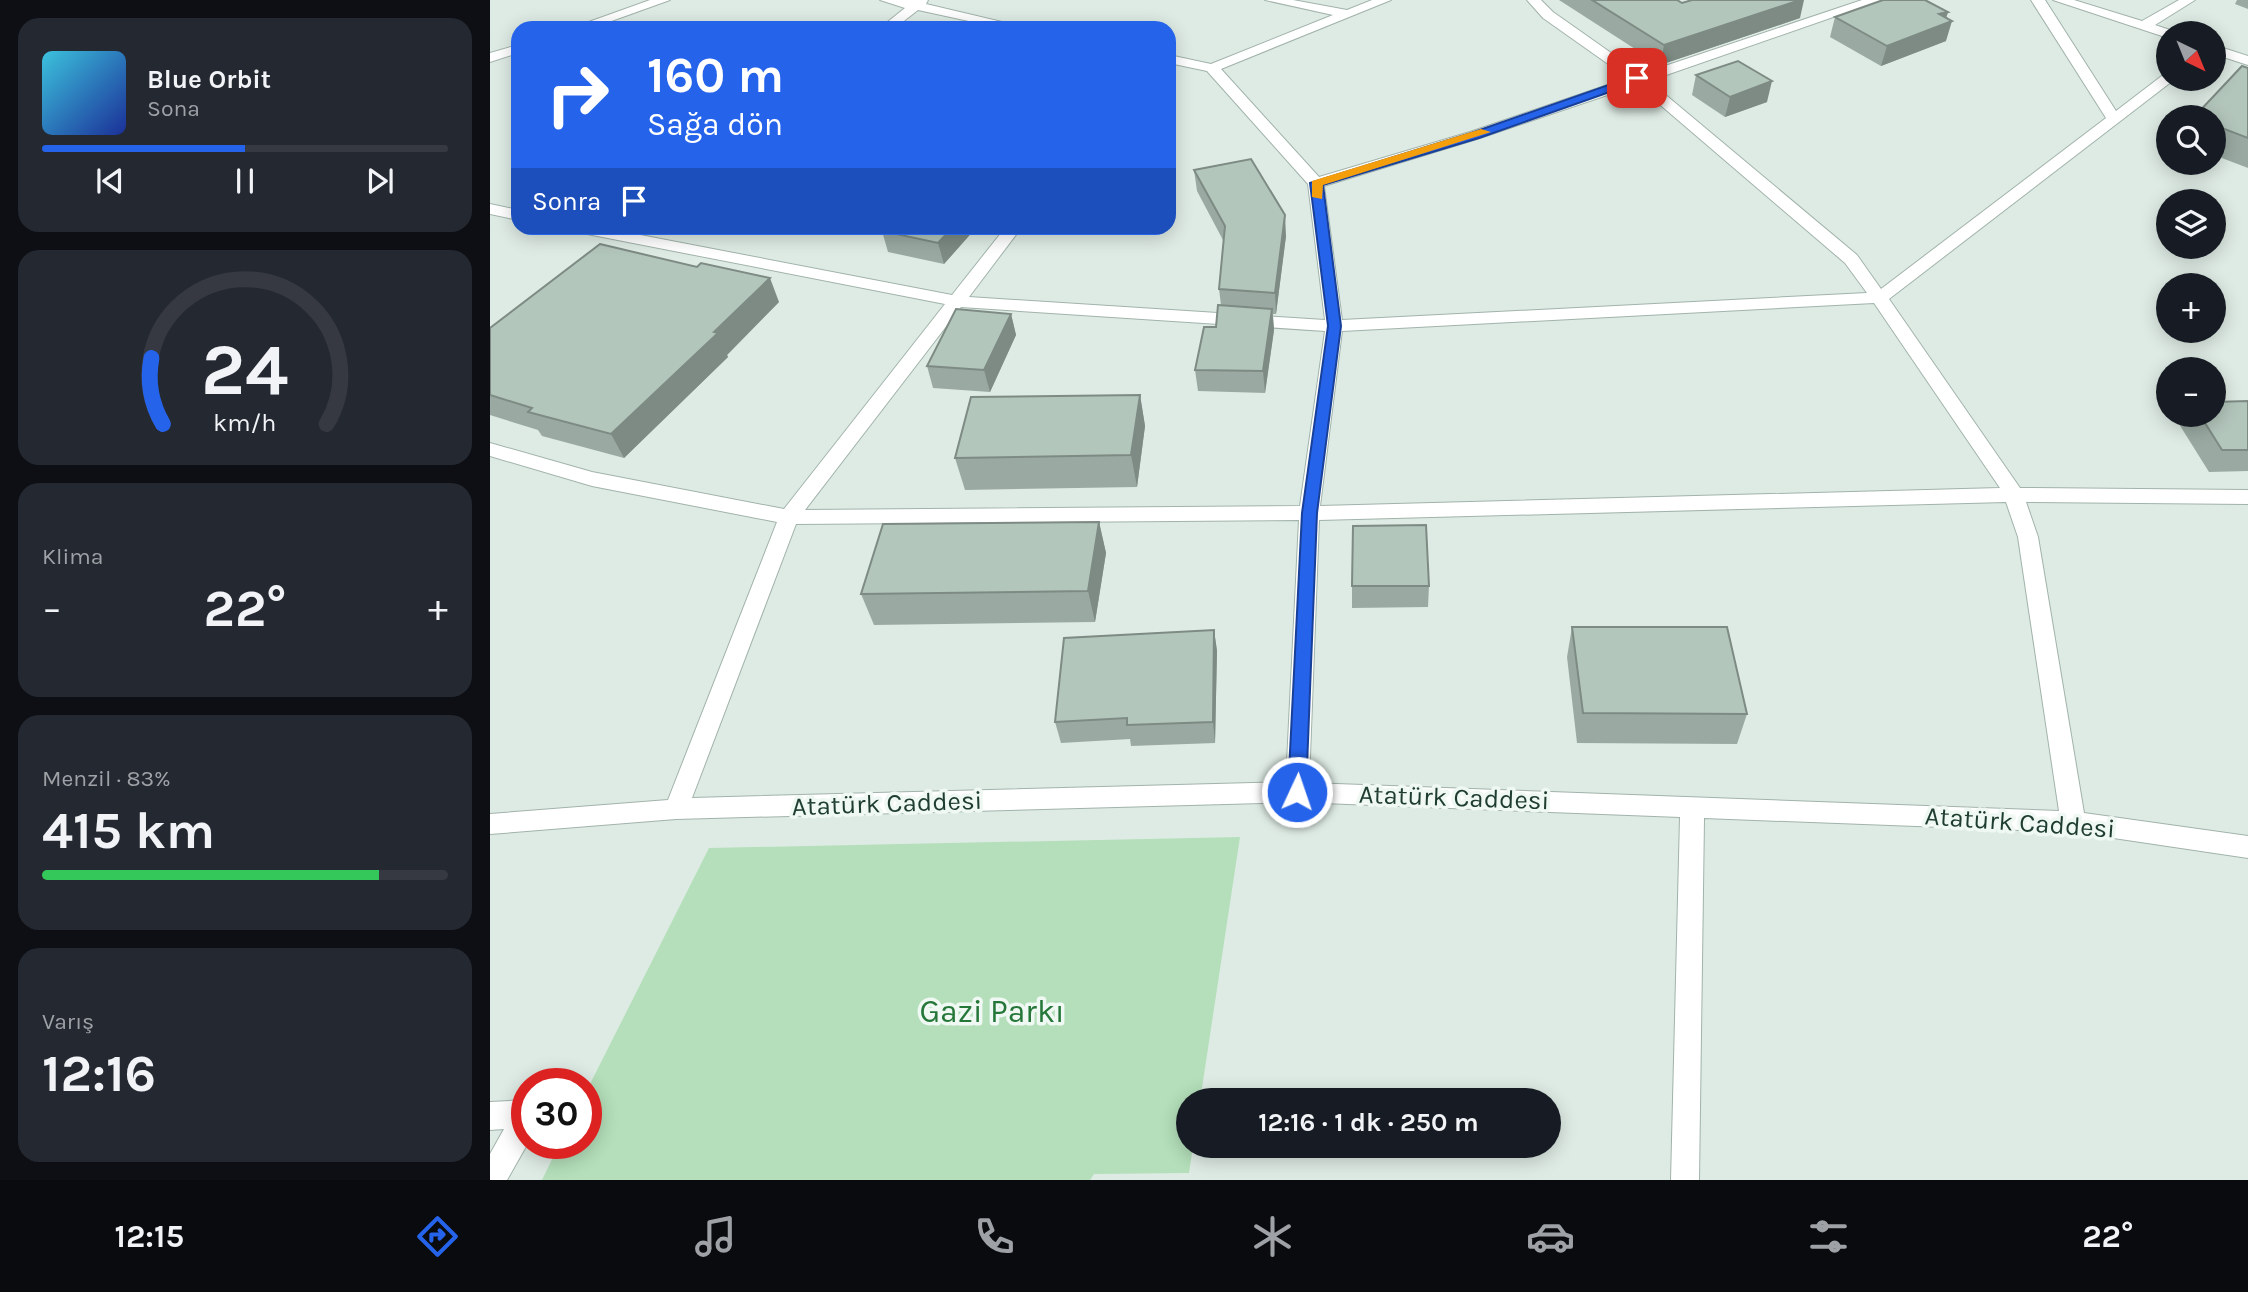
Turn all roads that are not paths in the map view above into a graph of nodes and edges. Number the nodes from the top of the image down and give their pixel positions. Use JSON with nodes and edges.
{"nodes":[{"id":1,"x":663,"y":0,"type":"edge"},
{"id":2,"x":887,"y":0,"type":"edge"},
{"id":3,"x":1272,"y":0,"type":"edge"},
{"id":4,"x":1384,"y":0,"type":"edge"},
{"id":5,"x":1534,"y":0,"type":"edge"},
{"id":6,"x":1875,"y":0,"type":"edge"},
{"id":7,"x":2038,"y":0,"type":"edge"},
{"id":8,"x":2060,"y":0,"type":"edge"},
{"id":9,"x":2188,"y":0,"type":"edge"},
{"id":10,"x":919,"y":3,"type":"edge"},
{"id":11,"x":1348,"y":14,"type":"junction"},
{"id":12,"x":600,"y":21,"type":"edge"},
{"id":13,"x":896,"y":21,"type":"edge"},
{"id":14,"x":992,"y":21,"type":"edge"},
{"id":15,"x":2144,"y":26,"type":"junction"},
{"id":16,"x":2156,"y":30,"type":"edge"},
{"id":17,"x":511,"y":50,"type":"edge"},
{"id":18,"x":2226,"y":53,"type":"edge"},
{"id":19,"x":490,"y":58,"type":"edge"},
{"id":20,"x":1176,"y":60,"type":"edge"},
{"id":21,"x":2248,"y":61,"type":"edge"},
{"id":22,"x":1212,"y":68,"type":"junction"},
{"id":23,"x":1637,"y":78,"type":"junction"},
{"id":24,"x":2156,"y":87,"type":"edge"},
{"id":25,"x":2114,"y":119,"type":"junction"},
{"id":26,"x":1316,"y":183,"type":"junction"},
{"id":27,"x":490,"y":209,"type":"edge"},
{"id":28,"x":511,"y":214,"type":"edge"},
{"id":29,"x":624,"y":235,"type":"edge"},
{"id":30,"x":642,"y":235,"type":"edge"},
{"id":31,"x":1007,"y":235,"type":"edge"},
{"id":32,"x":601,"y":252,"type":"edge"},
{"id":33,"x":1880,"y":298,"type":"junction"},
{"id":34,"x":954,"y":301,"type":"junction"},
{"id":35,"x":1334,"y":326,"type":"junction"},
{"id":36,"x":490,"y":449,"type":"edge"},
{"id":37,"x":2014,"y":495,"type":"junction"},
{"id":38,"x":2248,"y":497,"type":"edge"},
{"id":39,"x":1309,"y":513,"type":"junction"},
{"id":40,"x":789,"y":517,"type":"junction"},
{"id":41,"x":1297,"y":792,"type":"junction"},
{"id":42,"x":1692,"y":806,"type":"junction"},
{"id":43,"x":676,"y":809,"type":"junction"},
{"id":44,"x":2073,"y":822,"type":"junction"},
{"id":45,"x":490,"y":824,"type":"edge"},
{"id":46,"x":2248,"y":847,"type":"edge"},
{"id":47,"x":490,"y":1116,"type":"edge"},
{"id":48,"x":511,"y":1116,"type":"edge"},
{"id":49,"x":511,"y":1145,"type":"edge"},
{"id":50,"x":492,"y":1180,"type":"edge"},
{"id":51,"x":1685,"y":1180,"type":"edge"}],
"edges":[{"from":1,"to":12,"type":"street"},
{"from":2,"to":10,"type":"street"},
{"from":3,"to":11,"type":"street"},
{"from":4,"to":11,"type":"street"},
{"from":5,"to":23,"type":"street"},
{"from":6,"to":23,"type":"street"},
{"from":7,"to":25,"type":"street"},
{"from":8,"to":15,"type":"street"},
{"from":9,"to":15,"type":"street"},
{"from":10,"to":13,"type":"street"},
{"from":10,"to":14,"type":"street"},
{"from":11,"to":22,"type":"street"},
{"from":15,"to":16,"type":"street"},
{"from":17,"to":19,"type":"street"},
{"from":18,"to":21,"type":"street"},
{"from":20,"to":22,"type":"street"},
{"from":22,"to":26,"type":"street"},
{"from":23,"to":26,"type":"street"},
{"from":23,"to":33,"type":"street"},
{"from":24,"to":25,"type":"street"},
{"from":25,"to":33,"type":"street"},
{"from":26,"to":35,"type":"street"},
{"from":27,"to":28,"type":"street"},
{"from":29,"to":32,"type":"street"},
{"from":30,"to":34,"type":"street"},
{"from":31,"to":34,"type":"street"},
{"from":33,"to":35,"type":"street"},
{"from":33,"to":37,"type":"street"},
{"from":34,"to":35,"type":"street"},
{"from":34,"to":40,"type":"street"},
{"from":35,"to":39,"type":"street"},
{"from":36,"to":40,"type":"street"},
{"from":37,"to":38,"type":"street"},
{"from":37,"to":39,"type":"street"},
{"from":37,"to":44,"type":"street"},
{"from":39,"to":40,"type":"street"},
{"from":39,"to":41,"type":"street"},
{"from":40,"to":43,"type":"street"},
{"from":41,"to":42,"type":"street","name":"Atatürk Caddesi"},
{"from":41,"to":43,"type":"street","name":"Atatürk Caddesi"},
{"from":42,"to":44,"type":"street","name":"Atatürk Caddesi"},
{"from":42,"to":51,"type":"street"},
{"from":43,"to":45,"type":"street","name":"Atatürk Caddesi"},
{"from":44,"to":46,"type":"street","name":"Atatürk Caddesi"},
{"from":47,"to":48,"type":"street"},
{"from":49,"to":50,"type":"street"}]}
